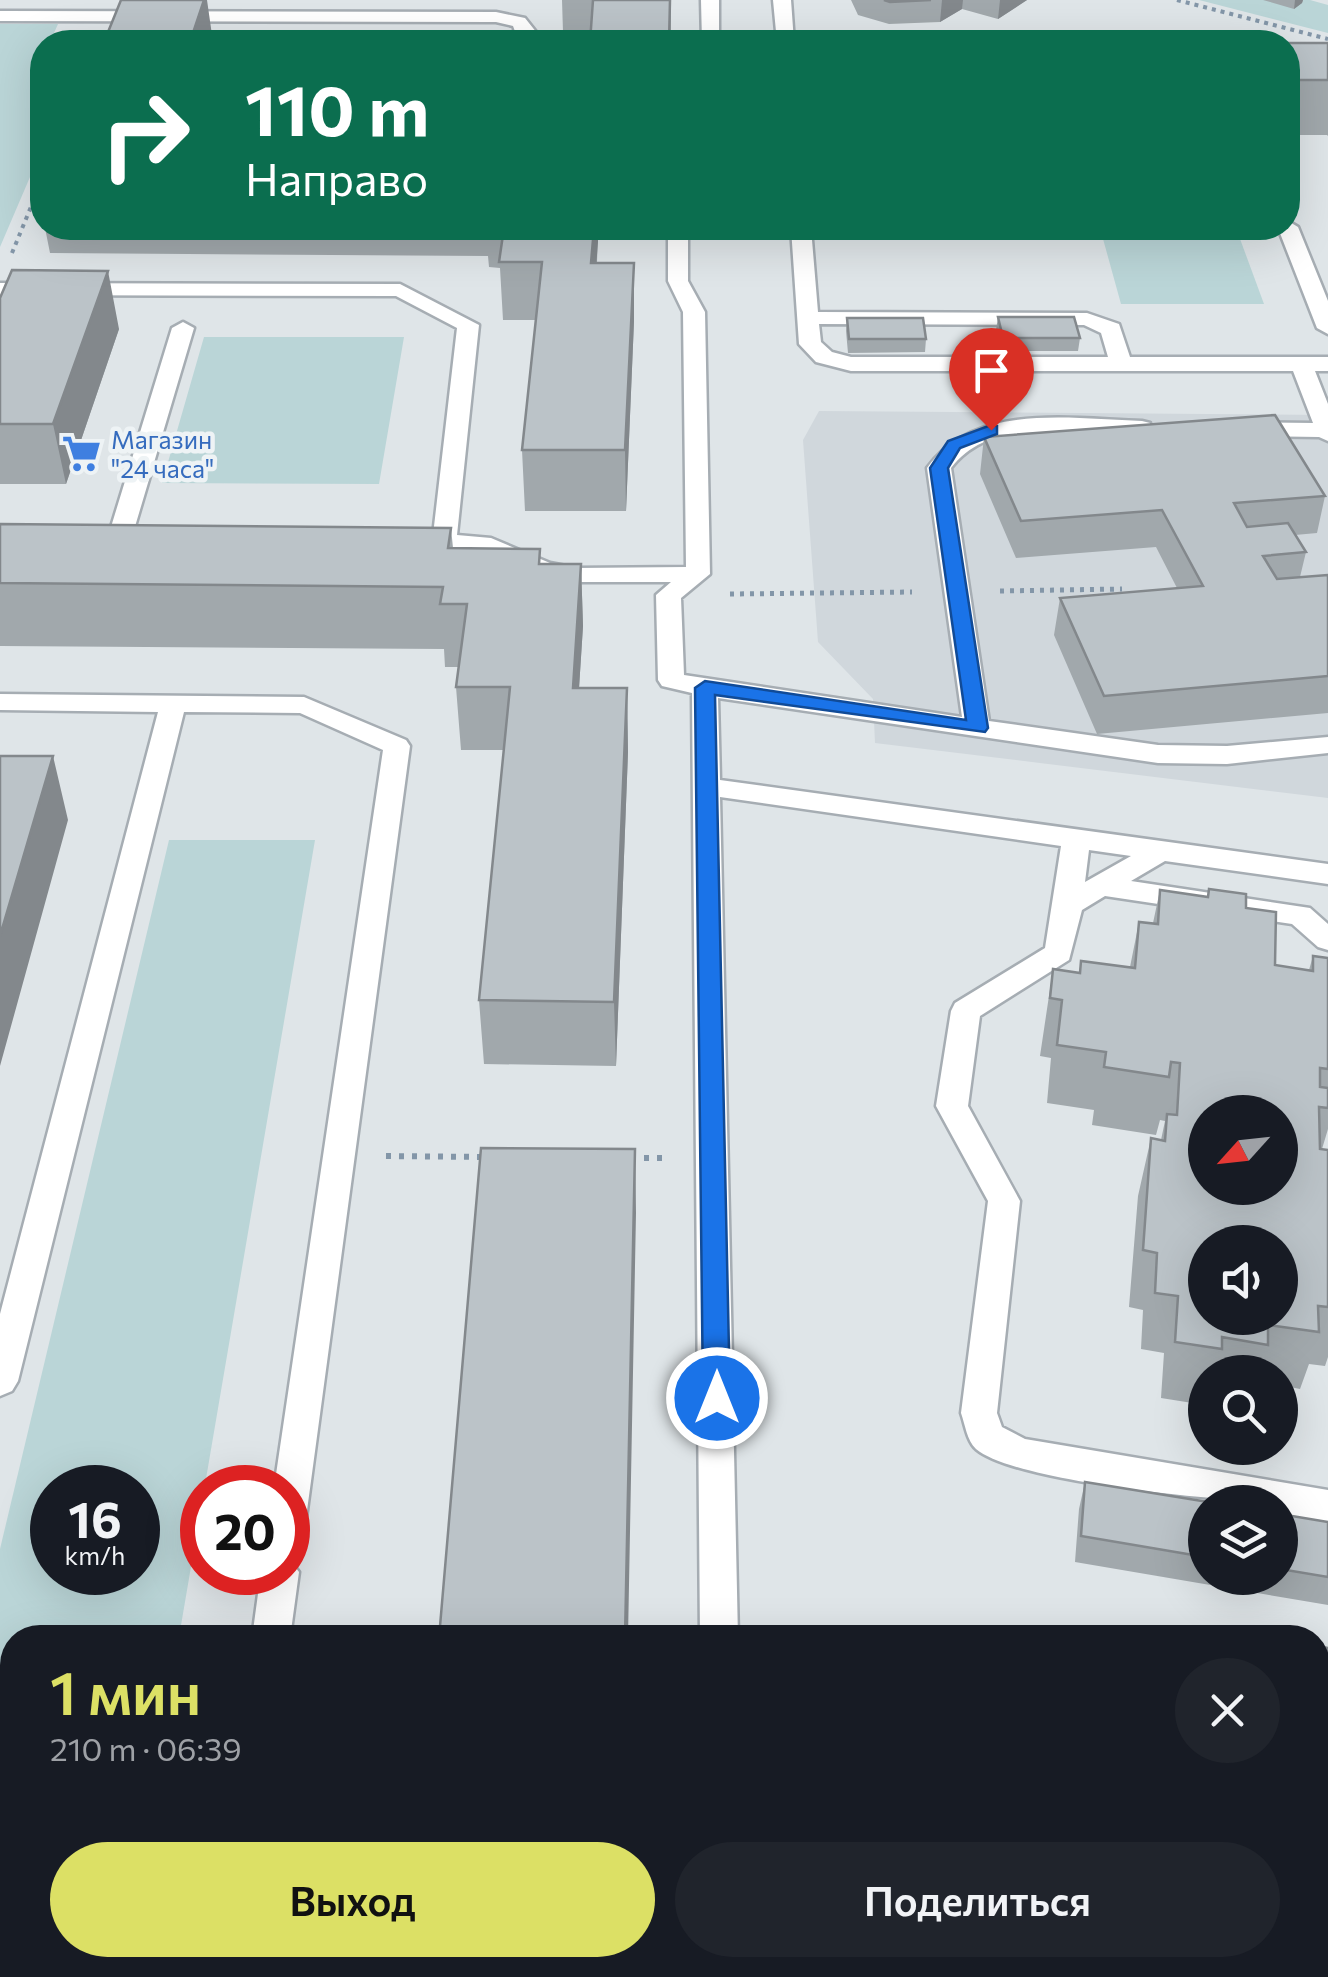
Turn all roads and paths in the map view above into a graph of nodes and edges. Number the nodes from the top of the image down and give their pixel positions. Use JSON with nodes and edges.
{"nodes":[{"id":1,"x":710,"y":0,"type":"edge"},
{"id":2,"x":782,"y":0,"type":"edge"},
{"id":3,"x":1177,"y":0,"type":"edge"},
{"id":4,"x":0,"y":16,"type":"edge"},
{"id":5,"x":281,"y":16,"type":"junction"},
{"id":6,"x":277,"y":30,"type":"edge"},
{"id":7,"x":526,"y":30,"type":"edge"},
{"id":8,"x":711,"y":30,"type":"edge"},
{"id":9,"x":785,"y":30,"type":"edge"},
{"id":10,"x":1293,"y":30,"type":"edge"},
{"id":11,"x":1300,"y":32,"type":"edge"},
{"id":12,"x":1328,"y":39,"type":"edge"},
{"id":13,"x":30,"y":209,"type":"edge"},
{"id":14,"x":678,"y":240,"type":"edge"},
{"id":15,"x":801,"y":240,"type":"edge"},
{"id":16,"x":1293,"y":240,"type":"edge"},
{"id":17,"x":7,"y":265,"type":"dead end"},
{"id":18,"x":0,"y":289,"type":"edge"},
{"id":19,"x":808,"y":318,"type":"junction"},
{"id":20,"x":960,"y":318,"type":"junction"},
{"id":21,"x":182,"y":328,"type":"dead end"},
{"id":22,"x":1328,"y":328,"type":"edge"},
{"id":23,"x":968,"y":364,"type":"junction"},
{"id":24,"x":1121,"y":364,"type":"junction"},
{"id":25,"x":1302,"y":364,"type":"junction"},
{"id":26,"x":1328,"y":364,"type":"edge"},
{"id":27,"x":1172,"y":428,"type":"edge"},
{"id":28,"x":1210,"y":429,"type":"edge"},
{"id":29,"x":1327,"y":432,"type":"edge"},
{"id":30,"x":119,"y":540,"type":"edge"},
{"id":31,"x":387,"y":542,"type":"edge"},
{"id":32,"x":444,"y":542,"type":"junction"},
{"id":33,"x":698,"y":574,"type":"junction"},
{"id":34,"x":1122,"y":589,"type":"edge"},
{"id":35,"x":957,"y":591,"type":"junction"},
{"id":36,"x":668,"y":595,"type":"junction"},
{"id":37,"x":705,"y":688,"type":"junction"},
{"id":38,"x":0,"y":702,"type":"edge"},
{"id":39,"x":173,"y":704,"type":"junction"},
{"id":40,"x":978,"y":728,"type":"junction"},
{"id":41,"x":1328,"y":746,"type":"edge"},
{"id":42,"x":709,"y":787,"type":"junction"},
{"id":43,"x":1076,"y":838,"type":"junction"},
{"id":44,"x":1162,"y":850,"type":"junction"},
{"id":45,"x":1328,"y":874,"type":"edge"},
{"id":46,"x":1101,"y":886,"type":"junction"},
{"id":47,"x":1068,"y":905,"type":"junction"},
{"id":48,"x":1328,"y":940,"type":"edge"},
{"id":49,"x":339,"y":1155,"type":"junction"},
{"id":50,"x":497,"y":1157,"type":"edge"},
{"id":51,"x":616,"y":1158,"type":"edge"},
{"id":52,"x":715,"y":1159,"type":"junction"},
{"id":53,"x":0,"y":1381,"type":"edge"},
{"id":54,"x":295,"y":1465,"type":"edge"},
{"id":55,"x":1328,"y":1506,"type":"edge"},
{"id":56,"x":277,"y":1595,"type":"edge"},
{"id":57,"x":273,"y":1625,"type":"edge"},
{"id":58,"x":719,"y":1625,"type":"edge"}],
"edges":[{"from":1,"to":8,"type":"lane"},
{"from":2,"to":9,"type":"lane"},
{"from":3,"to":10,"type":"path"},
{"from":4,"to":5,"type":"lane"},
{"from":5,"to":6,"type":"lane"},
{"from":5,"to":7,"type":"lane"},
{"from":11,"to":12,"type":"path"},
{"from":13,"to":17,"type":"path"},
{"from":14,"to":33,"type":"lane"},
{"from":15,"to":19,"type":"lane"},
{"from":16,"to":22,"type":"lane"},
{"from":18,"to":32,"type":"lane"},
{"from":19,"to":20,"type":"lane"},
{"from":19,"to":23,"type":"lane"},
{"from":20,"to":23,"type":"lane"},
{"from":20,"to":24,"type":"lane"},
{"from":21,"to":30,"type":"lane"},
{"from":23,"to":24,"type":"lane"},
{"from":24,"to":25,"type":"lane"},
{"from":25,"to":26,"type":"lane"},
{"from":25,"to":29,"type":"lane"},
{"from":27,"to":35,"type":"lane"},
{"from":28,"to":29,"type":"lane"},
{"from":31,"to":32,"type":"lane"},
{"from":32,"to":33,"type":"lane"},
{"from":33,"to":36,"type":"lane"},
{"from":34,"to":35,"type":"path"},
{"from":35,"to":36,"type":"path"},
{"from":35,"to":40,"type":"lane"},
{"from":36,"to":37,"type":"lane"},
{"from":37,"to":40,"type":"lane"},
{"from":37,"to":42,"type":"lane"},
{"from":38,"to":39,"type":"lane"},
{"from":39,"to":49,"type":"lane"},
{"from":39,"to":53,"type":"lane"},
{"from":40,"to":41,"type":"lane"},
{"from":42,"to":43,"type":"lane"},
{"from":42,"to":52,"type":"lane"},
{"from":43,"to":44,"type":"lane"},
{"from":43,"to":47,"type":"lane"},
{"from":44,"to":45,"type":"lane"},
{"from":44,"to":46,"type":"lane"},
{"from":46,"to":47,"type":"lane"},
{"from":46,"to":48,"type":"lane"},
{"from":47,"to":55,"type":"lane"},
{"from":49,"to":50,"type":"path"},
{"from":49,"to":54,"type":"lane"},
{"from":51,"to":52,"type":"path"},
{"from":52,"to":58,"type":"lane"},
{"from":56,"to":57,"type":"lane"}]}
